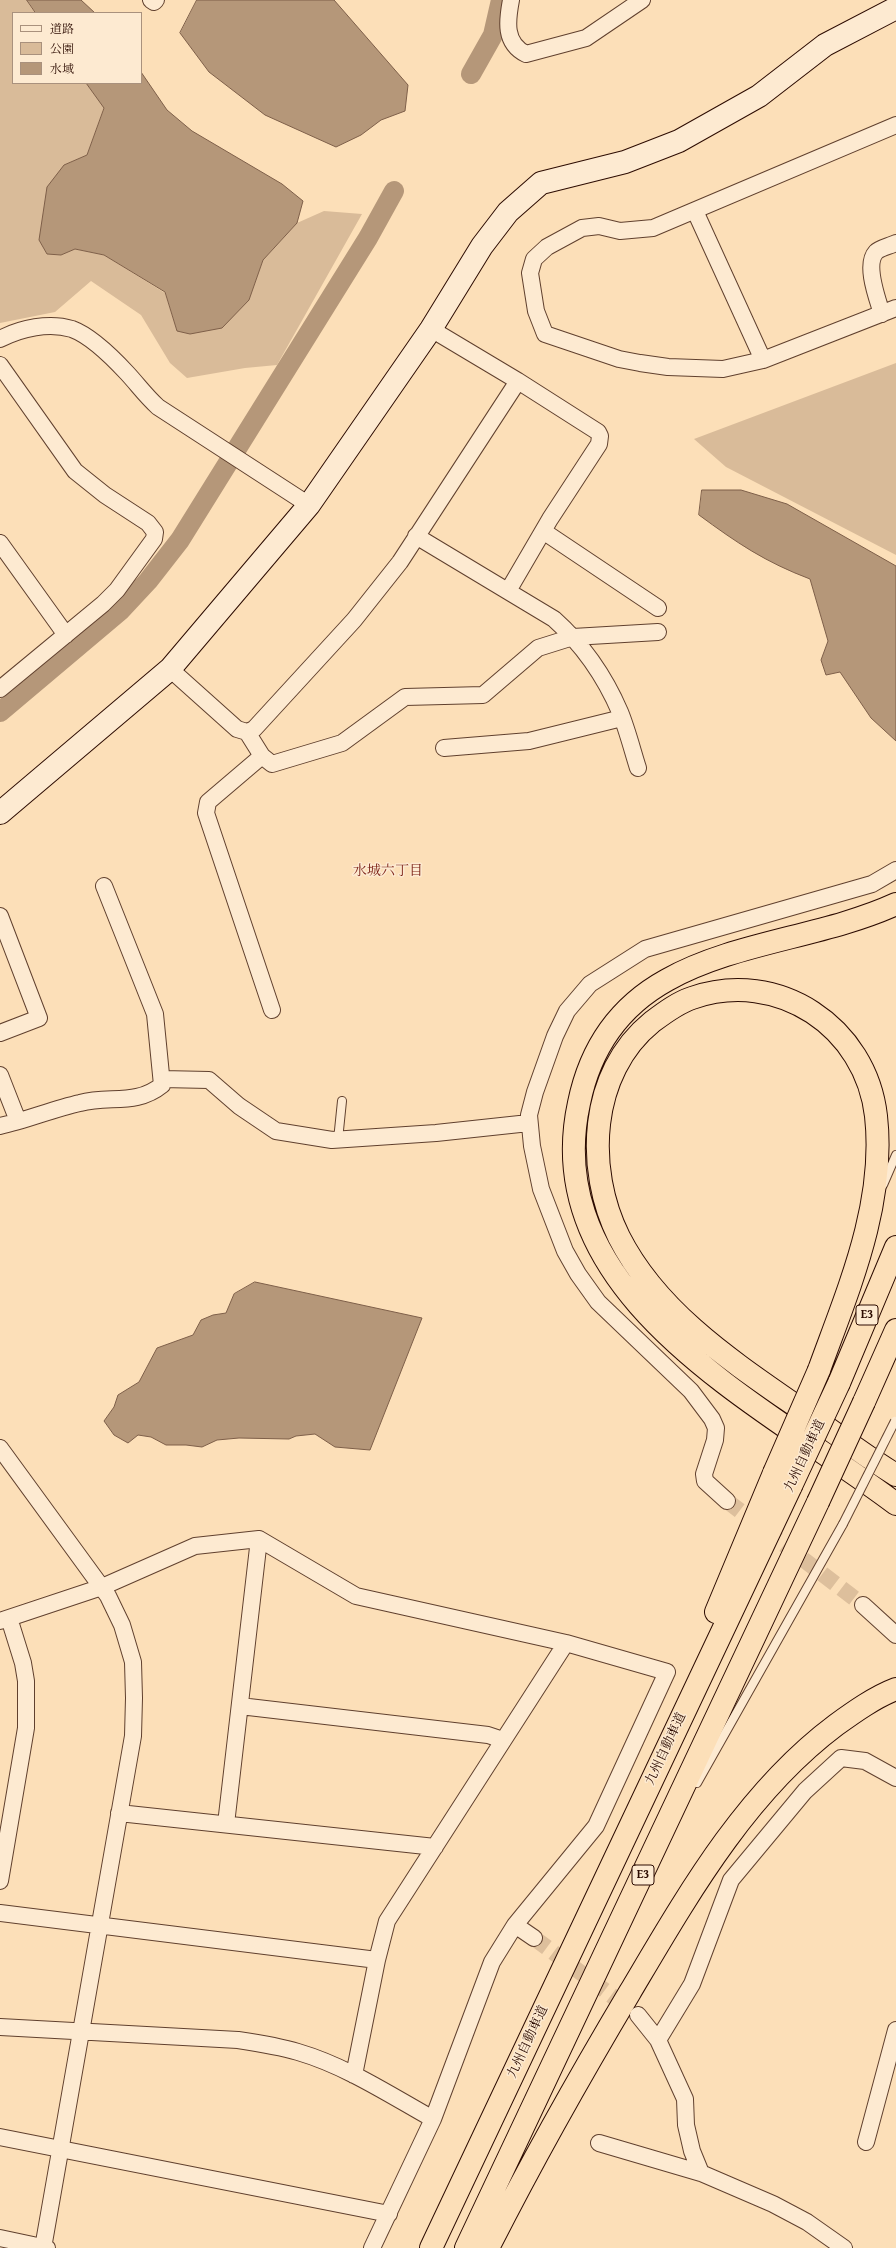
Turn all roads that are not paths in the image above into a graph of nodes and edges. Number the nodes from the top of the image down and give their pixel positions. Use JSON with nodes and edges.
{"nodes":[{"id":1,"x":151,"y":0,"type":"edge"},
{"id":2,"x":156,"y":0,"type":"edge"},
{"id":3,"x":511,"y":0,"type":"edge"},
{"id":4,"x":642,"y":0,"type":"edge"},
{"id":5,"x":896,"y":8,"type":"edge"},
{"id":6,"x":896,"y":125,"type":"edge"},
{"id":7,"x":695,"y":211,"type":"junction"},
{"id":8,"x":896,"y":243,"type":"edge"},
{"id":9,"x":889,"y":311,"type":"edge"},
{"id":10,"x":431,"y":329,"type":"junction"},
{"id":11,"x":0,"y":339,"type":"edge"},
{"id":12,"x":763,"y":360,"type":"junction"},
{"id":13,"x":0,"y":365,"type":"edge"},
{"id":14,"x":518,"y":381,"type":"junction"},
{"id":15,"x":309,"y":505,"type":"junction"},
{"id":16,"x":543,"y":531,"type":"junction"},
{"id":17,"x":416,"y":536,"type":"junction"},
{"id":18,"x":0,"y":543,"type":"edge"},
{"id":19,"x":508,"y":591,"type":"junction"},
{"id":20,"x":658,"y":608,"type":"dead end"},
{"id":21,"x":658,"y":632,"type":"dead end"},
{"id":22,"x":66,"y":635,"type":"junction"},
{"id":23,"x":573,"y":637,"type":"junction"},
{"id":24,"x":170,"y":669,"type":"junction"},
{"id":25,"x":0,"y":689,"type":"edge"},
{"id":26,"x":622,"y":718,"type":"junction"},
{"id":27,"x":247,"y":732,"type":"junction"},
{"id":28,"x":444,"y":748,"type":"dead end"},
{"id":29,"x":262,"y":756,"type":"junction"},
{"id":30,"x":638,"y":768,"type":"dead end"},
{"id":31,"x":0,"y":813,"type":"edge"},
{"id":32,"x":896,"y":870,"type":"edge"},
{"id":33,"x":104,"y":886,"type":"dead end"},
{"id":34,"x":896,"y":904,"type":"edge"},
{"id":35,"x":0,"y":916,"type":"edge"},
{"id":36,"x":272,"y":1010,"type":"dead end"},
{"id":37,"x":0,"y":1033,"type":"edge"},
{"id":38,"x":0,"y":1075,"type":"edge"},
{"id":39,"x":162,"y":1079,"type":"junction"},
{"id":40,"x":342,"y":1101,"type":"dead end"},
{"id":41,"x":18,"y":1121,"type":"junction"},
{"id":42,"x":529,"y":1123,"type":"junction"},
{"id":43,"x":0,"y":1126,"type":"edge"},
{"id":44,"x":338,"y":1140,"type":"junction"},
{"id":45,"x":896,"y":1154,"type":"edge"},
{"id":46,"x":868,"y":1219,"type":"junction"},
{"id":47,"x":896,"y":1247,"type":"edge"},
{"id":48,"x":896,"y":1330,"type":"edge"},
{"id":49,"x":896,"y":1420,"type":"edge"},
{"id":50,"x":3,"y":1458,"type":"edge"},
{"id":51,"x":896,"y":1475,"type":"edge"},
{"id":52,"x":782,"y":1480,"type":"junction"},
{"id":53,"x":726,"y":1501,"type":"tunnel mouth"},
{"id":54,"x":896,"y":1504,"type":"edge"},
{"id":55,"x":259,"y":1539,"type":"junction"},
{"id":56,"x":102,"y":1587,"type":"junction"},
{"id":57,"x":863,"y":1605,"type":"tunnel mouth"},
{"id":58,"x":4,"y":1620,"type":"edge"},
{"id":59,"x":896,"y":1635,"type":"edge"},
{"id":60,"x":566,"y":1643,"type":"junction"},
{"id":61,"x":896,"y":1689,"type":"edge"},
{"id":62,"x":240,"y":1706,"type":"junction"},
{"id":63,"x":503,"y":1740,"type":"junction"},
{"id":64,"x":896,"y":1778,"type":"edge"},
{"id":65,"x":119,"y":1813,"type":"junction"},
{"id":66,"x":226,"y":1824,"type":"junction"},
{"id":67,"x":435,"y":1847,"type":"junction"},
{"id":68,"x":0,"y":1881,"type":"edge"},
{"id":69,"x":636,"y":1890,"type":"junction"},
{"id":70,"x":0,"y":1913,"type":"edge"},
{"id":71,"x":99,"y":1925,"type":"junction"},
{"id":72,"x":514,"y":1925,"type":"junction"},
{"id":73,"x":534,"y":1938,"type":"tunnel mouth"},
{"id":74,"x":377,"y":1960,"type":"junction"},
{"id":75,"x":638,"y":2015,"type":"tunnel mouth"},
{"id":76,"x":0,"y":2028,"type":"edge"},
{"id":77,"x":896,"y":2030,"type":"edge"},
{"id":78,"x":80,"y":2032,"type":"junction"},
{"id":79,"x":658,"y":2040,"type":"junction"},
{"id":80,"x":354,"y":2075,"type":"junction"},
{"id":81,"x":434,"y":2118,"type":"junction"},
{"id":82,"x":0,"y":2137,"type":"edge"},
{"id":83,"x":866,"y":2142,"type":"dead end"},
{"id":84,"x":599,"y":2143,"type":"dead end"},
{"id":85,"x":60,"y":2149,"type":"junction"},
{"id":86,"x":701,"y":2173,"type":"junction"},
{"id":87,"x":389,"y":2214,"type":"junction"},
{"id":88,"x":0,"y":2238,"type":"edge"},
{"id":89,"x":44,"y":2248,"type":"edge"},
{"id":90,"x":372,"y":2248,"type":"edge"},
{"id":91,"x":431,"y":2248,"type":"edge"},
{"id":92,"x":466,"y":2248,"type":"edge"},
{"id":93,"x":488,"y":2248,"type":"edge"},
{"id":94,"x":844,"y":2248,"type":"edge"}],
"edges":[{"from":1,"to":2,"type":"street"},
{"from":3,"to":4,"type":"street"},
{"from":5,"to":10,"type":"street"},
{"from":6,"to":7,"type":"street"},
{"from":7,"to":12,"type":"street"},
{"from":7,"to":12,"type":"street"},
{"from":8,"to":9,"type":"street"},
{"from":9,"to":12,"type":"street"},
{"from":10,"to":14,"type":"street"},
{"from":10,"to":15,"type":"street"},
{"from":11,"to":15,"type":"street"},
{"from":13,"to":22,"type":"street"},
{"from":14,"to":16,"type":"street"},
{"from":14,"to":17,"type":"street"},
{"from":15,"to":24,"type":"street"},
{"from":16,"to":19,"type":"street"},
{"from":16,"to":20,"type":"street"},
{"from":17,"to":19,"type":"street"},
{"from":17,"to":27,"type":"street"},
{"from":18,"to":22,"type":"street"},
{"from":19,"to":23,"type":"street"},
{"from":21,"to":23,"type":"street"},
{"from":22,"to":25,"type":"street"},
{"from":23,"to":26,"type":"street"},
{"from":23,"to":29,"type":"street"},
{"from":24,"to":27,"type":"street"},
{"from":24,"to":31,"type":"street"},
{"from":26,"to":28,"type":"street"},
{"from":26,"to":30,"type":"street"},
{"from":27,"to":29,"type":"street"},
{"from":29,"to":36,"type":"street"},
{"from":32,"to":42,"type":"street"},
{"from":33,"to":39,"type":"street"},
{"from":34,"to":54,"type":"highway"},
{"from":35,"to":37,"type":"street"},
{"from":38,"to":41,"type":"street"},
{"from":39,"to":41,"type":"street"},
{"from":39,"to":44,"type":"street"},
{"from":40,"to":44,"type":"lane"},
{"from":41,"to":43,"type":"street"},
{"from":42,"to":44,"type":"street"},
{"from":42,"to":53,"type":"street"},
{"from":45,"to":46,"type":"lane"},
{"from":46,"to":51,"type":"highway"},
{"from":46,"to":52,"type":"highway","bridge":true},
{"from":47,"to":52,"type":"highway","name":"九州自動車道","number":"E3","bridge":true},
{"from":48,"to":69,"type":"highway","number":"E3","bridge":true},
{"from":49,"to":69,"type":"lane","bridge":true},
{"from":50,"to":56,"type":"street"},
{"from":52,"to":91,"type":"highway","name":"九州自動車道","number":"E3"},
{"from":55,"to":56,"type":"street"},
{"from":55,"to":60,"type":"street"},
{"from":55,"to":62,"type":"street"},
{"from":56,"to":58,"type":"street"},
{"from":56,"to":65,"type":"street"},
{"from":57,"to":59,"type":"street"},
{"from":58,"to":68,"type":"street"},
{"from":60,"to":63,"type":"street"},
{"from":60,"to":72,"type":"street"},
{"from":61,"to":93,"type":"highway"},
{"from":62,"to":63,"type":"street"},
{"from":62,"to":66,"type":"street"},
{"from":63,"to":67,"type":"street"},
{"from":64,"to":79,"type":"street"},
{"from":65,"to":66,"type":"street"},
{"from":65,"to":71,"type":"street"},
{"from":66,"to":67,"type":"street"},
{"from":67,"to":74,"type":"street"},
{"from":69,"to":92,"type":"highway","number":"E3"},
{"from":70,"to":71,"type":"street"},
{"from":71,"to":74,"type":"street"},
{"from":71,"to":78,"type":"street"},
{"from":72,"to":73,"type":"street"},
{"from":72,"to":81,"type":"street"},
{"from":74,"to":80,"type":"street"},
{"from":75,"to":79,"type":"street"},
{"from":76,"to":78,"type":"street"},
{"from":77,"to":83,"type":"street"},
{"from":78,"to":80,"type":"street"},
{"from":78,"to":85,"type":"street"},
{"from":79,"to":86,"type":"street"},
{"from":80,"to":81,"type":"street"},
{"from":81,"to":87,"type":"street"},
{"from":82,"to":85,"type":"street"},
{"from":84,"to":86,"type":"street"},
{"from":85,"to":87,"type":"street"},
{"from":85,"to":89,"type":"street"},
{"from":86,"to":94,"type":"street"},
{"from":87,"to":90,"type":"street"},
{"from":88,"to":89,"type":"street"}]}
